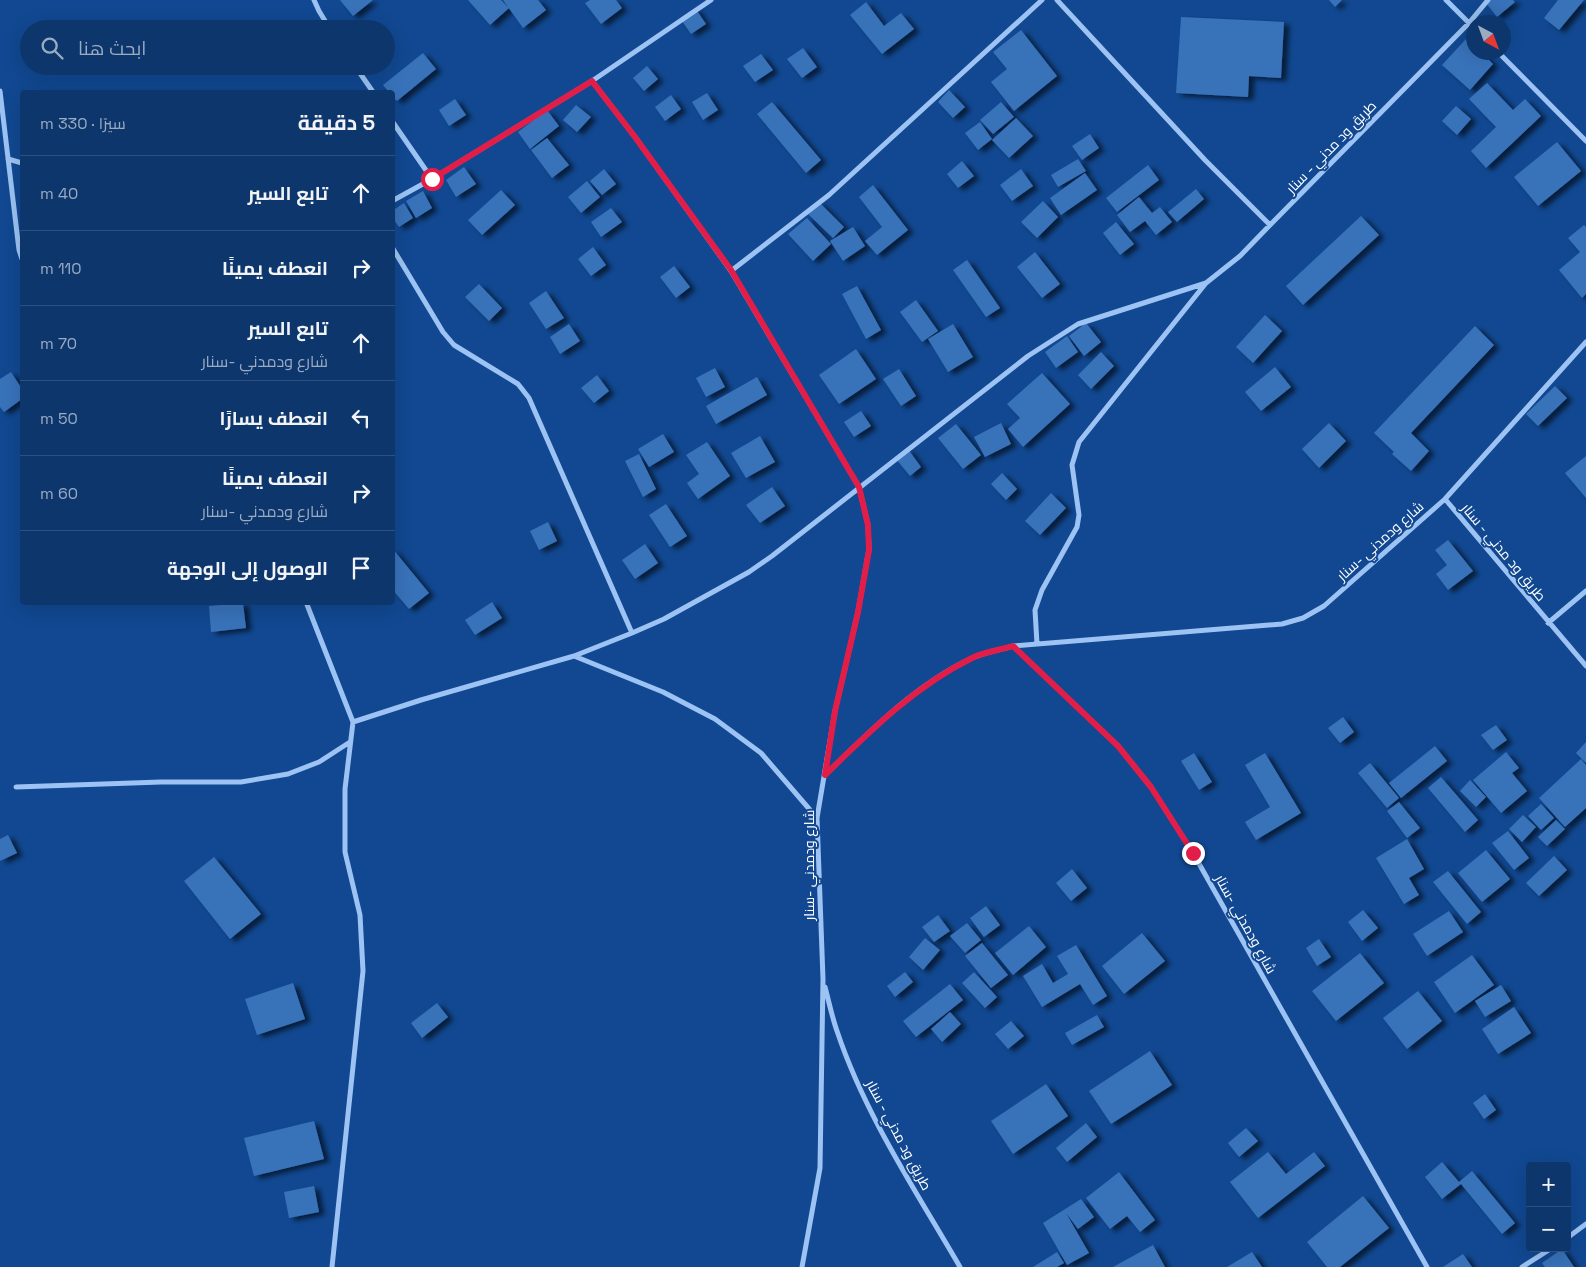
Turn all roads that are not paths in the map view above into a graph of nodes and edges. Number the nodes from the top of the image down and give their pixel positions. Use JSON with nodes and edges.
{"nodes":[{"id":1,"x":314,"y":0,"type":"edge"},
{"id":2,"x":711,"y":0,"type":"edge"},
{"id":3,"x":1042,"y":0,"type":"edge"},
{"id":4,"x":1057,"y":0,"type":"edge"},
{"id":5,"x":1446,"y":0,"type":"edge"},
{"id":6,"x":1488,"y":0,"type":"edge"},
{"id":7,"x":1475,"y":15,"type":"edge"},
{"id":8,"x":324,"y":20,"type":"edge"},
{"id":9,"x":1466,"y":21,"type":"edge"},
{"id":10,"x":1466,"y":25,"type":"edge"},
{"id":11,"x":1506,"y":60,"type":"edge"},
{"id":12,"x":361,"y":75,"type":"edge"},
{"id":13,"x":592,"y":81,"type":"junction"},
{"id":14,"x":372,"y":90,"type":"edge"},
{"id":15,"x":0,"y":91,"type":"edge"},
{"id":16,"x":395,"y":125,"type":"edge"},
{"id":17,"x":1586,"y":141,"type":"edge"},
{"id":18,"x":8,"y":160,"type":"junction"},
{"id":19,"x":20,"y":163,"type":"edge"},
{"id":20,"x":432,"y":179,"type":"junction"},
{"id":21,"x":395,"y":199,"type":"edge"},
{"id":22,"x":1270,"y":225,"type":"junction"},
{"id":23,"x":395,"y":252,"type":"edge"},
{"id":24,"x":20,"y":253,"type":"edge"},
{"id":25,"x":731,"y":270,"type":"junction"},
{"id":26,"x":1206,"y":283,"type":"junction"},
{"id":27,"x":1586,"y":342,"type":"edge"},
{"id":28,"x":859,"y":487,"type":"junction"},
{"id":29,"x":1445,"y":498,"type":"junction"},
{"id":30,"x":1586,"y":591,"type":"edge"},
{"id":31,"x":307,"y":605,"type":"edge"},
{"id":32,"x":1548,"y":623,"type":"junction"},
{"id":33,"x":632,"y":633,"type":"junction"},
{"id":34,"x":1037,"y":644,"type":"junction"},
{"id":35,"x":1013,"y":646,"type":"junction"},
{"id":36,"x":574,"y":656,"type":"junction"},
{"id":37,"x":1586,"y":666,"type":"edge"},
{"id":38,"x":353,"y":722,"type":"junction"},
{"id":39,"x":350,"y":742,"type":"junction"},
{"id":40,"x":825,"y":775,"type":"junction"},
{"id":41,"x":16,"y":787,"type":"dead end"},
{"id":42,"x":817,"y":818,"type":"junction"},
{"id":43,"x":823,"y":979,"type":"junction"},
{"id":44,"x":1586,"y":1224,"type":"edge"},
{"id":45,"x":1571,"y":1235,"type":"edge"},
{"id":46,"x":1546,"y":1252,"type":"edge"},
{"id":47,"x":332,"y":1267,"type":"edge"},
{"id":48,"x":802,"y":1267,"type":"edge"},
{"id":49,"x":960,"y":1267,"type":"edge"},
{"id":50,"x":1427,"y":1267,"type":"edge"},
{"id":51,"x":1522,"y":1267,"type":"edge"}],
"edges":[{"from":1,"to":8,"type":"street"},
{"from":2,"to":13,"type":"street"},
{"from":3,"to":25,"type":"street"},
{"from":4,"to":22,"type":"street"},
{"from":5,"to":9,"type":"street"},
{"from":6,"to":7,"type":"street","name":"طريق ود مدني - سنار"},
{"from":10,"to":22,"type":"street","name":"طريق ود مدني - سنار"},
{"from":11,"to":17,"type":"street"},
{"from":12,"to":14,"type":"street"},
{"from":13,"to":20,"type":"street"},
{"from":13,"to":25,"type":"street","name":"شارع ودمدني -سنار"},
{"from":15,"to":18,"type":"street"},
{"from":16,"to":20,"type":"street"},
{"from":18,"to":19,"type":"street"},
{"from":18,"to":24,"type":"street"},
{"from":20,"to":21,"type":"street"},
{"from":22,"to":26,"type":"street","name":"طريق ود مدني - سنار"},
{"from":23,"to":33,"type":"street"},
{"from":25,"to":28,"type":"street","name":"شارع ودمدني -سنار"},
{"from":26,"to":28,"type":"street"},
{"from":26,"to":34,"type":"street"},
{"from":27,"to":29,"type":"street","name":"طريق ود مدني - سنار"},
{"from":28,"to":33,"type":"street"},
{"from":28,"to":40,"type":"street","name":"شارع ودمدني -سنار"},
{"from":29,"to":32,"type":"street","name":"طريق ود مدني - سنار"},
{"from":29,"to":34,"type":"street","name":"شارع ودمدني -سنار"},
{"from":30,"to":32,"type":"street"},
{"from":31,"to":38,"type":"street"},
{"from":32,"to":37,"type":"street","name":"طريق ود مدني - سنار"},
{"from":33,"to":36,"type":"street"},
{"from":34,"to":35,"type":"street","name":"شارع ودمدني -سنار"},
{"from":35,"to":40,"type":"street"},
{"from":35,"to":50,"type":"street","name":"شارع ودمدني -سنار"},
{"from":36,"to":38,"type":"street"},
{"from":36,"to":42,"type":"street"},
{"from":38,"to":39,"type":"street"},
{"from":39,"to":41,"type":"street"},
{"from":39,"to":47,"type":"street"},
{"from":40,"to":42,"type":"street","name":"شارع ودمدني -سنار"},
{"from":42,"to":43,"type":"street","name":"شارع ودمدني -سنار"},
{"from":43,"to":48,"type":"street"},
{"from":43,"to":49,"type":"street","name":"طريق ود مدني - سنار"},
{"from":44,"to":45,"type":"street"},
{"from":46,"to":51,"type":"street"}]}
